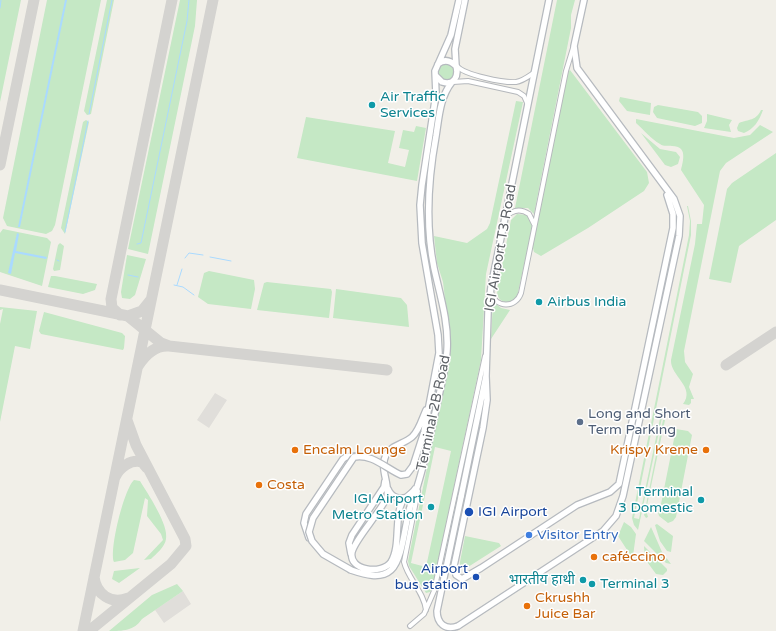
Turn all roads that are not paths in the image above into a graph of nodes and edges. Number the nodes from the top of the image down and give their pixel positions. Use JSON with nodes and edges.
{"nodes":[{"id":1,"x":459,"y":0,"type":"edge"},
{"id":2,"x":465,"y":0,"type":"edge"},
{"id":3,"x":549,"y":0,"type":"edge"},
{"id":4,"x":584,"y":0,"type":"edge"},
{"id":5,"x":574,"y":46,"type":"junction"},
{"id":6,"x":438,"y":65,"type":"junction"},
{"id":7,"x":456,"y":66,"type":"junction"},
{"id":8,"x":535,"y":72,"type":"junction"},
{"id":9,"x":435,"y":75,"type":"junction"},
{"id":10,"x":452,"y":82,"type":"junction"},
{"id":11,"x":528,"y":107,"type":"junction"},
{"id":12,"x":663,"y":185,"type":"junction"},
{"id":13,"x":504,"y":223,"type":"junction"},
{"id":14,"x":534,"y":229,"type":"junction"},
{"id":15,"x":432,"y":256,"type":"junction"},
{"id":16,"x":424,"y":261,"type":"junction"},
{"id":17,"x":491,"y":287,"type":"junction"},
{"id":18,"x":486,"y":352,"type":"junction"},
{"id":19,"x":486,"y":376,"type":"junction"},
{"id":20,"x":431,"y":399,"type":"junction"},
{"id":21,"x":386,"y":478,"type":"junction"},
{"id":22,"x":418,"y":485,"type":"junction"},
{"id":23,"x":388,"y":489,"type":"junction"},
{"id":24,"x":407,"y":497,"type":"junction"},
{"id":25,"x":353,"y":560,"type":"junction"},
{"id":26,"x":434,"y":591,"type":"junction"},
{"id":27,"x":421,"y":596,"type":"junction"},
{"id":28,"x":426,"y":612,"type":"junction"},
{"id":29,"x":410,"y":626,"type":"dead end"}],
"edges":[{"from":1,"to":6,"type":"main road"},
{"from":2,"to":7,"type":"main road"},
{"from":3,"to":8,"type":"main road","name":"IGI Airport T3 Road"},
{"from":4,"to":5,"type":"main road"},
{"from":5,"to":12,"type":"main road"},
{"from":5,"to":14,"type":"street"},
{"from":6,"to":7,"type":"main road"},
{"from":6,"to":9,"type":"main road"},
{"from":7,"to":8,"type":"street"},
{"from":7,"to":10,"type":"main road"},
{"from":8,"to":11,"type":"main road","name":"IGI Airport T3 Road"},
{"from":9,"to":10,"type":"main road"},
{"from":9,"to":16,"type":"main road","name":"Terminal 2B Road"},
{"from":10,"to":11,"type":"street"},
{"from":10,"to":15,"type":"main road","name":"Terminal 2B Road"},
{"from":11,"to":13,"type":"main road","name":"IGI Airport T3 Road"},
{"from":12,"to":19,"type":"main road"},
{"from":12,"to":19,"type":"main road","name":"IGI Airport T3 Road","bridge":true},
{"from":13,"to":14,"type":"street"},
{"from":13,"to":17,"type":"main road","name":"IGI Airport T3 Road"},
{"from":14,"to":17,"type":"street"},
{"from":15,"to":16,"type":"main road"},
{"from":15,"to":22,"type":"main road","name":"Terminal 2B Road"},
{"from":16,"to":20,"type":"main road","name":"Terminal 2B Road"},
{"from":17,"to":18,"type":"main road","name":"IGI Airport T3 Road"},
{"from":18,"to":19,"type":"main road","name":"IGI Airport T3 Road"},
{"from":18,"to":26,"type":"street"},
{"from":20,"to":21,"type":"main road"},
{"from":20,"to":22,"type":"main road","name":"Terminal 2B Road","bridge":true},
{"from":21,"to":23,"type":"main road"},
{"from":21,"to":25,"type":"main road"},
{"from":22,"to":24,"type":"main road"},
{"from":22,"to":27,"type":"street"},
{"from":23,"to":24,"type":"main road"},
{"from":23,"to":25,"type":"main road"},
{"from":24,"to":25,"type":"main road"},
{"from":26,"to":27,"type":"street"},
{"from":26,"to":28,"type":"street"},
{"from":27,"to":28,"type":"street"},
{"from":28,"to":29,"type":"street"}]}
